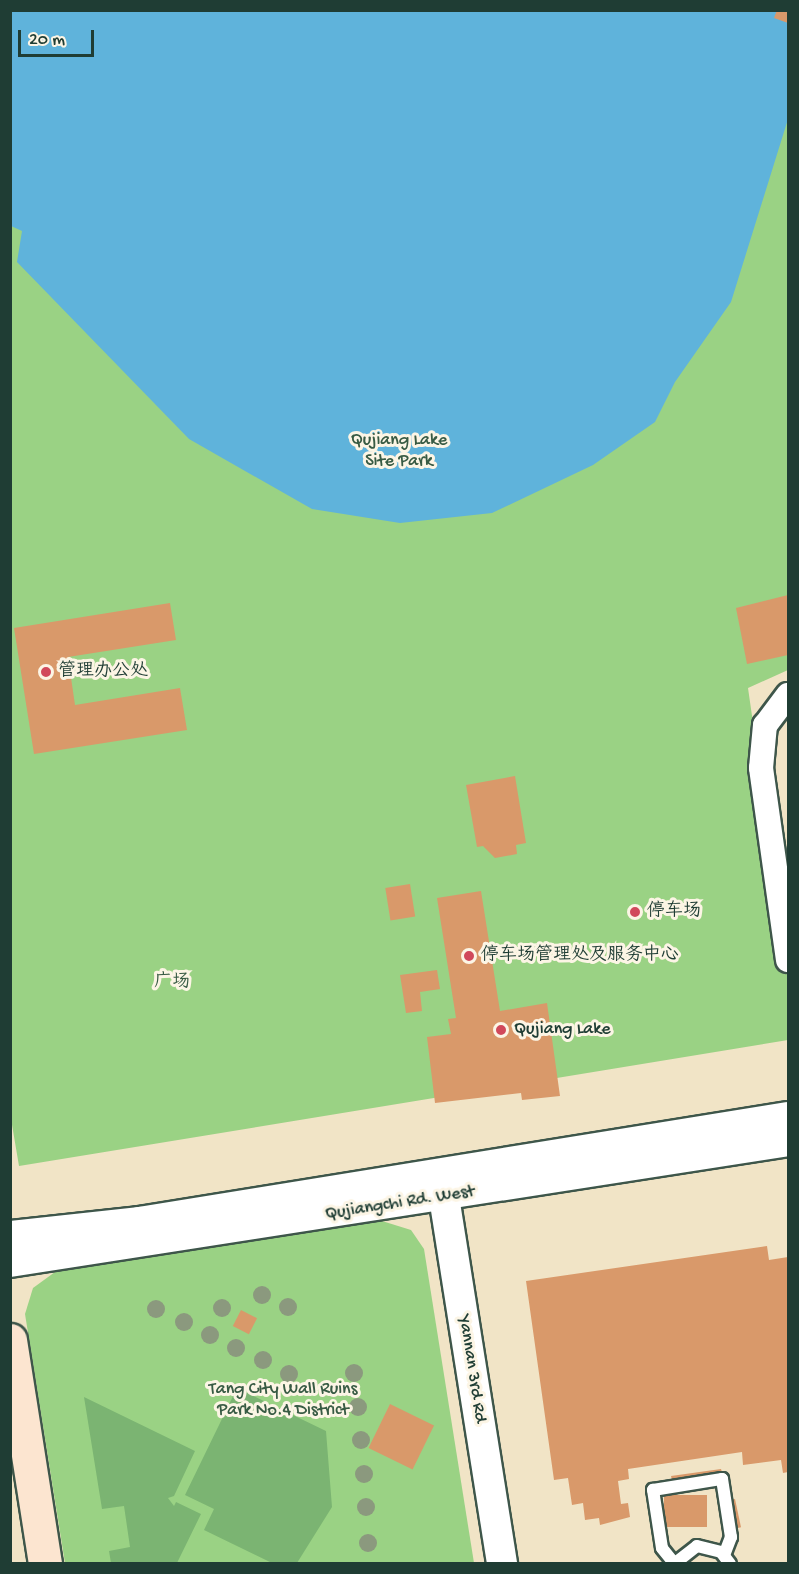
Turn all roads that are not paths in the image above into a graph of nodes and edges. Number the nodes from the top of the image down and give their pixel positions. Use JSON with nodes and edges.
{"nodes":[{"id":1,"x":789,"y":695,"type":"edge"},
{"id":2,"x":789,"y":960,"type":"edge"},
{"id":3,"x":789,"y":1117,"type":"edge"},
{"id":4,"x":789,"y":1141,"type":"edge"},
{"id":5,"x":442,"y":1185,"type":"junction"},
{"id":6,"x":10,"y":1236,"type":"edge"},
{"id":7,"x":10,"y":1262,"type":"edge"},
{"id":8,"x":10,"y":1340,"type":"edge"},
{"id":9,"x":727,"y":1559,"type":"edge"},
{"id":10,"x":45,"y":1563,"type":"edge"},
{"id":11,"x":502,"y":1563,"type":"edge"},
{"id":12,"x":674,"y":1563,"type":"edge"}],
"edges":[{"from":1,"to":2,"type":"street"},
{"from":3,"to":5,"type":"street","name":"Qujiangchi Rd. West"},
{"from":4,"to":5,"type":"street","name":"Qujiangchi Rd. West"},
{"from":5,"to":6,"type":"street","name":"Qujiangchi Rd. West"},
{"from":5,"to":7,"type":"street","name":"Qujiangchi Rd. West"},
{"from":5,"to":11,"type":"street","name":"Yannan 3rd Rd"},
{"from":8,"to":10,"type":"main road"},
{"from":9,"to":12,"type":"lane"},
{"from":9,"to":12,"type":"lane"}]}
